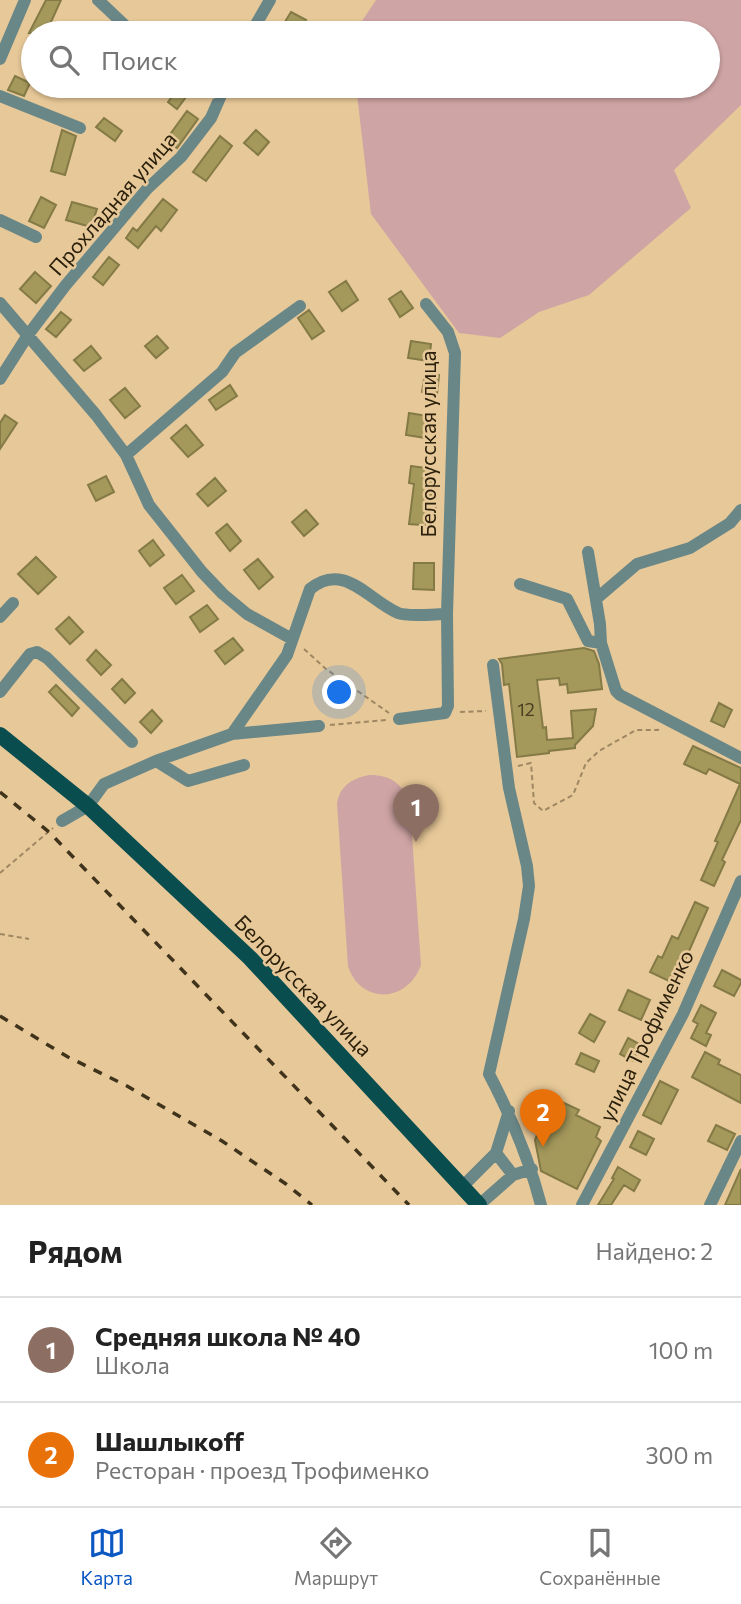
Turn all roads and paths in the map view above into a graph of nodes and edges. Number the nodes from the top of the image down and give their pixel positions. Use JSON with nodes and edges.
{"nodes":[{"id":1,"x":25,"y":0,"type":"edge"},
{"id":2,"x":98,"y":0,"type":"edge"},
{"id":3,"x":270,"y":0,"type":"edge"},
{"id":4,"x":120,"y":21,"type":"edge"},
{"id":5,"x":258,"y":21,"type":"edge"},
{"id":6,"x":0,"y":59,"type":"edge"},
{"id":7,"x":0,"y":96,"type":"edge"},
{"id":8,"x":220,"y":98,"type":"edge"},
{"id":9,"x":80,"y":128,"type":"dead end"},
{"id":10,"x":0,"y":220,"type":"edge"},
{"id":11,"x":36,"y":237,"type":"dead end"},
{"id":12,"x":0,"y":303,"type":"edge"},
{"id":13,"x":426,"y":304,"type":"dead end"},
{"id":14,"x":300,"y":306,"type":"dead end"},
{"id":15,"x":28,"y":335,"type":"junction"},
{"id":16,"x":0,"y":379,"type":"edge"},
{"id":17,"x":126,"y":455,"type":"junction"},
{"id":18,"x":741,"y":510,"type":"edge"},
{"id":19,"x":588,"y":552,"type":"dead end"},
{"id":20,"x":520,"y":584,"type":"dead end"},
{"id":21,"x":596,"y":599,"type":"junction"},
{"id":22,"x":13,"y":603,"type":"dead end"},
{"id":23,"x":447,"y":614,"type":"junction"},
{"id":24,"x":0,"y":617,"type":"edge"},
{"id":25,"x":292,"y":639,"type":"junction"},
{"id":26,"x":601,"y":643,"type":"junction"},
{"id":27,"x":493,"y":664,"type":"dead end"},
{"id":28,"x":0,"y":692,"type":"edge"},
{"id":29,"x":499,"y":710,"type":"junction"},
{"id":30,"x":445,"y":713,"type":"junction"},
{"id":31,"x":664,"y":717,"type":"junction"},
{"id":32,"x":399,"y":719,"type":"junction"},
{"id":33,"x":319,"y":726,"type":"joint"},
{"id":34,"x":232,"y":734,"type":"junction"},
{"id":35,"x":0,"y":735,"type":"edge"},
{"id":36,"x":132,"y":742,"type":"dead end"},
{"id":37,"x":741,"y":758,"type":"edge"},
{"id":38,"x":156,"y":761,"type":"junction"},
{"id":39,"x":244,"y":765,"type":"dead end"},
{"id":40,"x":507,"y":768,"type":"junction"},
{"id":41,"x":88,"y":806,"type":"junction"},
{"id":42,"x":62,"y":821,"type":"joint"},
{"id":43,"x":0,"y":873,"type":"edge"},
{"id":44,"x":741,"y":881,"type":"edge"},
{"id":45,"x":0,"y":934,"type":"edge"},
{"id":46,"x":29,"y":939,"type":"dead end"},
{"id":47,"x":509,"y":1111,"type":"junction"},
{"id":48,"x":741,"y":1141,"type":"edge"},
{"id":49,"x":496,"y":1153,"type":"junction"},
{"id":50,"x":532,"y":1169,"type":"junction"},
{"id":51,"x":513,"y":1175,"type":"junction"},
{"id":52,"x":463,"y":1187,"type":"junction"},
{"id":53,"x":479,"y":1205,"type":"edge"},
{"id":54,"x":541,"y":1205,"type":"edge"},
{"id":55,"x":582,"y":1205,"type":"edge"},
{"id":56,"x":710,"y":1205,"type":"edge"}],
"edges":[{"from":1,"to":6,"type":"street"},
{"from":2,"to":4,"type":"street"},
{"from":3,"to":5,"type":"street"},
{"from":7,"to":9,"type":"street"},
{"from":8,"to":15,"type":"street","name":"Прохладная улица"},
{"from":10,"to":11,"type":"street"},
{"from":12,"to":15,"type":"street"},
{"from":13,"to":23,"type":"street","name":"Белорусская улица"},
{"from":14,"to":17,"type":"street"},
{"from":15,"to":16,"type":"street","name":"Прохладная улица"},
{"from":15,"to":17,"type":"street"},
{"from":17,"to":25,"type":"street"},
{"from":18,"to":21,"type":"street"},
{"from":19,"to":21,"type":"street"},
{"from":20,"to":26,"type":"street"},
{"from":21,"to":26,"type":"street"},
{"from":22,"to":24,"type":"street"},
{"from":23,"to":25,"type":"street"},
{"from":23,"to":30,"type":"street","name":"Белорусская улица"},
{"from":25,"to":32,"type":"path"},
{"from":25,"to":34,"type":"street"},
{"from":26,"to":31,"type":"street"},
{"from":27,"to":29,"type":"street"},
{"from":28,"to":36,"type":"street"},
{"from":29,"to":30,"type":"path"},
{"from":29,"to":40,"type":"street"},
{"from":30,"to":32,"type":"street"},
{"from":31,"to":37,"type":"street"},
{"from":31,"to":40,"type":"path"},
{"from":32,"to":33,"type":"path"},
{"from":33,"to":34,"type":"street"},
{"from":34,"to":38,"type":"street"},
{"from":35,"to":41,"type":"main road","name":"Белорусская улица"},
{"from":38,"to":39,"type":"street"},
{"from":38,"to":41,"type":"street"},
{"from":40,"to":47,"type":"street"},
{"from":41,"to":42,"type":"street"},
{"from":41,"to":52,"type":"main road","name":"Белорусская улица"},
{"from":42,"to":43,"type":"path"},
{"from":44,"to":55,"type":"street","name":"улица Трофименко"},
{"from":45,"to":46,"type":"path"},
{"from":47,"to":49,"type":"street"},
{"from":47,"to":50,"type":"street"},
{"from":48,"to":56,"type":"street"},
{"from":49,"to":51,"type":"street"},
{"from":49,"to":52,"type":"street"},
{"from":50,"to":51,"type":"street"},
{"from":50,"to":54,"type":"street"},
{"from":51,"to":53,"type":"street"},
{"from":52,"to":53,"type":"main road","name":"Белорусская улица"}]}
